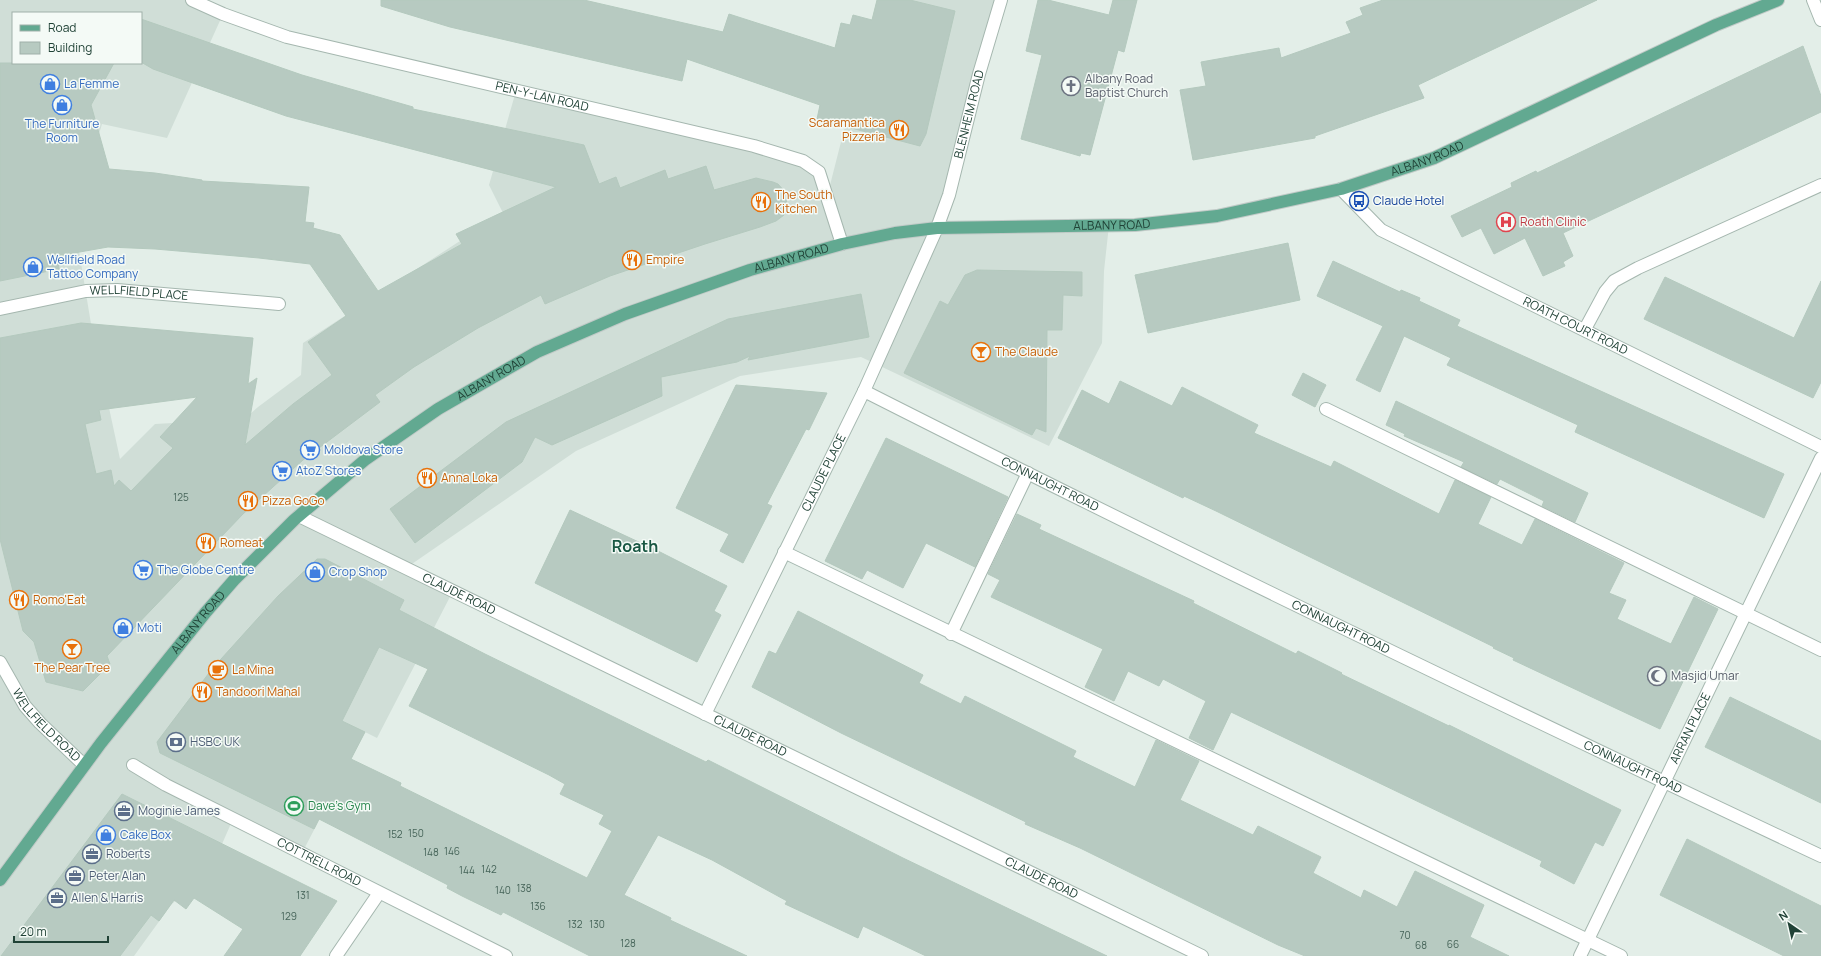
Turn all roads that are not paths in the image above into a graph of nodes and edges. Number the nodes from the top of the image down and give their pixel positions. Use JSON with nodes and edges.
{"nodes":[{"id":1,"x":192,"y":0,"type":"edge"},
{"id":2,"x":1000,"y":0,"type":"edge"},
{"id":3,"x":1778,"y":0,"type":"edge"},
{"id":4,"x":1813,"y":0,"type":"edge"},
{"id":5,"x":1821,"y":20,"type":"edge"},
{"id":6,"x":1821,"y":185,"type":"edge"},
{"id":7,"x":1341,"y":189,"type":"junction"},
{"id":8,"x":937,"y":228,"type":"junction"},
{"id":9,"x":842,"y":244,"type":"junction"},
{"id":10,"x":279,"y":304,"type":"dead end"},
{"id":11,"x":0,"y":309,"type":"edge"},
{"id":12,"x":1585,"y":329,"type":"junction"},
{"id":13,"x":864,"y":391,"type":"junction"},
{"id":14,"x":1326,"y":409,"type":"dead end"},
{"id":15,"x":1821,"y":447,"type":"edge"},
{"id":16,"x":1821,"y":458,"type":"edge"},
{"id":17,"x":1028,"y":473,"type":"junction"},
{"id":18,"x":299,"y":516,"type":"junction"},
{"id":19,"x":784,"y":552,"type":"junction"},
{"id":20,"x":1745,"y":613,"type":"junction"},
{"id":21,"x":951,"y":634,"type":"junction"},
{"id":22,"x":1821,"y":650,"type":"edge"},
{"id":23,"x":0,"y":662,"type":"edge"},
{"id":24,"x":705,"y":714,"type":"junction"},
{"id":25,"x":84,"y":765,"type":"junction"},
{"id":26,"x":133,"y":765,"type":"dead end"},
{"id":27,"x":1664,"y":782,"type":"junction"},
{"id":28,"x":1821,"y":856,"type":"edge"},
{"id":29,"x":0,"y":880,"type":"edge"},
{"id":30,"x":379,"y":893,"type":"junction"},
{"id":31,"x":1588,"y":941,"type":"junction"},
{"id":32,"x":336,"y":956,"type":"edge"},
{"id":33,"x":506,"y":956,"type":"edge"},
{"id":34,"x":1202,"y":956,"type":"edge"},
{"id":35,"x":1580,"y":956,"type":"edge"},
{"id":36,"x":1621,"y":956,"type":"edge"}],
"edges":[{"from":1,"to":9,"type":"street","name":"PEN-Y-LAN ROAD"},
{"from":2,"to":8,"type":"street","name":"BLENHEIM ROAD"},
{"from":3,"to":7,"type":"main road","name":"ALBANY ROAD"},
{"from":4,"to":5,"type":"street"},
{"from":6,"to":12,"type":"street"},
{"from":7,"to":8,"type":"main road","name":"ALBANY ROAD"},
{"from":7,"to":12,"type":"street","name":"ROATH COURT ROAD"},
{"from":8,"to":9,"type":"main road","name":"ALBANY ROAD"},
{"from":8,"to":13,"type":"street","name":"CLAUDE PLACE"},
{"from":9,"to":18,"type":"main road","name":"ALBANY ROAD"},
{"from":10,"to":11,"type":"street","name":"WELLFIELD PLACE"},
{"from":12,"to":15,"type":"street","name":"ROATH COURT ROAD"},
{"from":13,"to":17,"type":"street","name":"CONNAUGHT ROAD"},
{"from":13,"to":19,"type":"street","name":"CLAUDE PLACE"},
{"from":14,"to":20,"type":"street"},
{"from":16,"to":20,"type":"street","name":"ARRAN PLACE"},
{"from":17,"to":21,"type":"street"},
{"from":17,"to":27,"type":"street","name":"CONNAUGHT ROAD"},
{"from":18,"to":24,"type":"street","name":"CLAUDE ROAD"},
{"from":18,"to":25,"type":"main road","name":"ALBANY ROAD"},
{"from":19,"to":21,"type":"street"},
{"from":19,"to":24,"type":"street","name":"CLAUDE PLACE"},
{"from":20,"to":22,"type":"street"},
{"from":20,"to":27,"type":"street","name":"ARRAN PLACE"},
{"from":21,"to":31,"type":"street"},
{"from":23,"to":25,"type":"street","name":"WELLFIELD ROAD"},
{"from":24,"to":34,"type":"street","name":"CLAUDE ROAD"},
{"from":25,"to":29,"type":"main road","name":"ALBANY ROAD"},
{"from":26,"to":30,"type":"street","name":"COTTRELL ROAD"},
{"from":27,"to":28,"type":"street","name":"CONNAUGHT ROAD"},
{"from":27,"to":31,"type":"street","name":"ARRAN PLACE"},
{"from":30,"to":32,"type":"street"},
{"from":30,"to":33,"type":"street","name":"COTTRELL ROAD"},
{"from":31,"to":35,"type":"street","name":"ARRAN PLACE"},
{"from":31,"to":36,"type":"street"}]}
